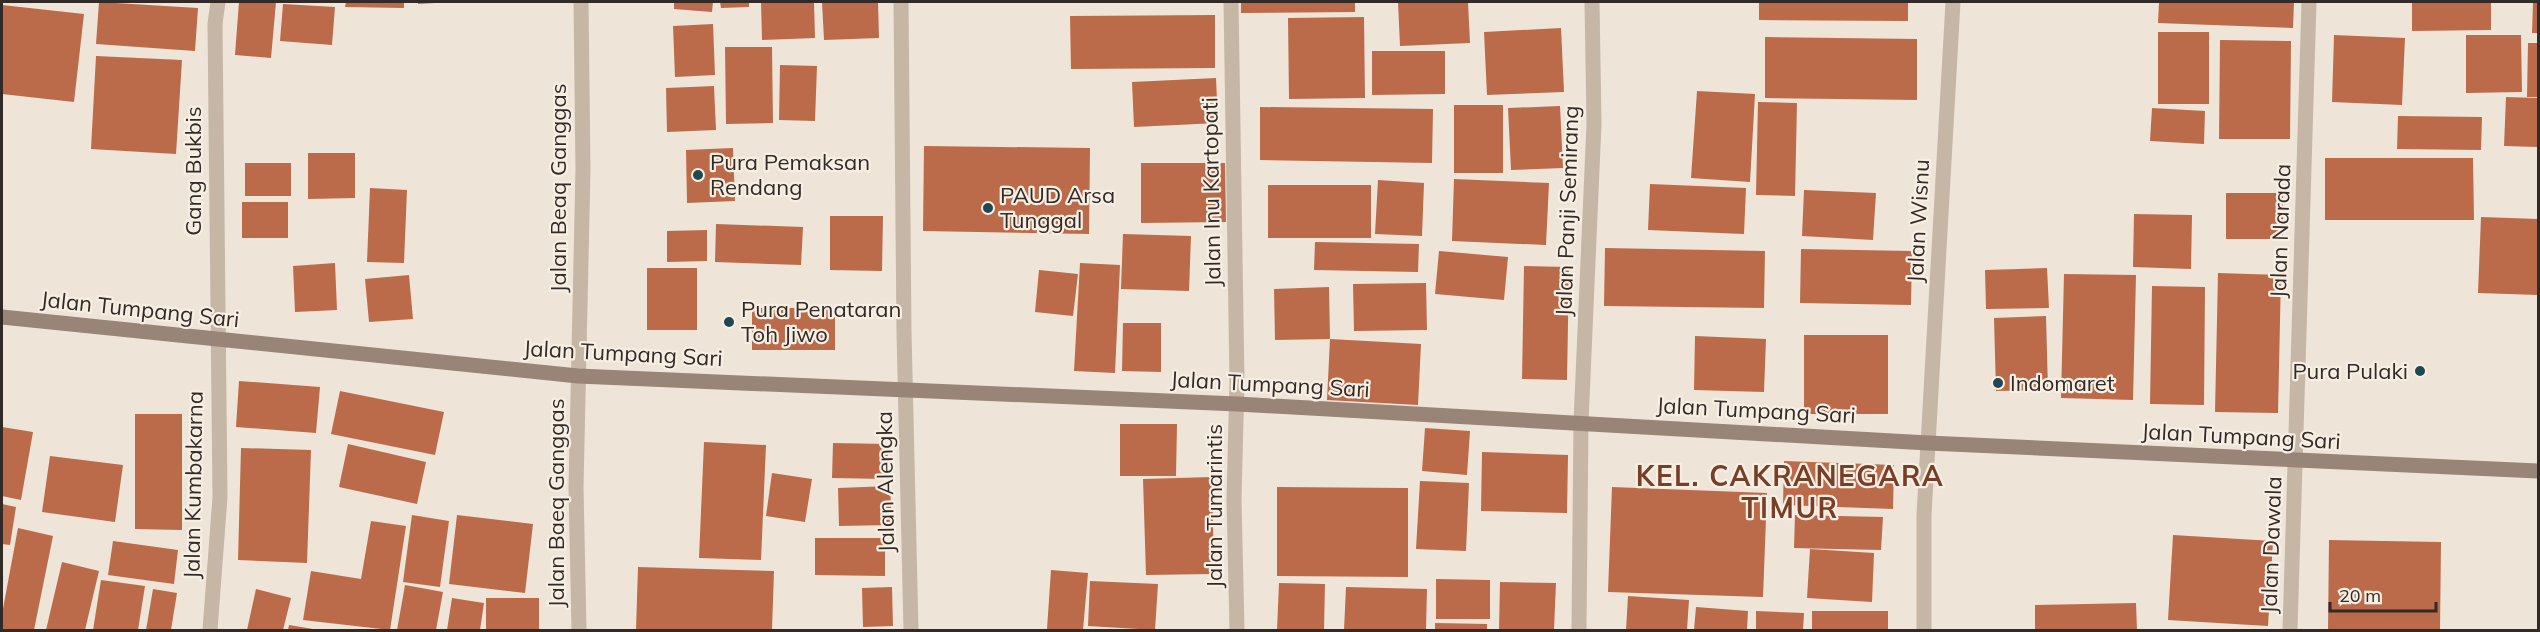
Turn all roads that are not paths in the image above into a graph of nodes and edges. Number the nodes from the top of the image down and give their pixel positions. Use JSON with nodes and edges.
{"nodes":[{"id":1,"x":218,"y":2,"type":"edge"},
{"id":2,"x":580,"y":2,"type":"edge"},
{"id":3,"x":901,"y":2,"type":"edge"},
{"id":4,"x":1231,"y":2,"type":"edge"},
{"id":5,"x":1592,"y":2,"type":"edge"},
{"id":6,"x":1953,"y":2,"type":"edge"},
{"id":7,"x":2309,"y":2,"type":"edge"},
{"id":8,"x":2,"y":317,"type":"edge"},
{"id":9,"x":217,"y":340,"type":"junction"},
{"id":10,"x":578,"y":376,"type":"junction"},
{"id":11,"x":1237,"y":381,"type":"joint"},
{"id":12,"x":906,"y":390,"type":"junction"},
{"id":13,"x":1237,"y":404,"type":"junction"},
{"id":14,"x":1581,"y":422,"type":"junction"},
{"id":15,"x":1928,"y":443,"type":"junction"},
{"id":16,"x":2296,"y":461,"type":"junction"},
{"id":17,"x":2538,"y":471,"type":"edge"},
{"id":18,"x":210,"y":630,"type":"edge"},
{"id":19,"x":579,"y":630,"type":"edge"},
{"id":20,"x":911,"y":630,"type":"edge"},
{"id":21,"x":1237,"y":630,"type":"edge"},
{"id":22,"x":1579,"y":630,"type":"edge"},
{"id":23,"x":1924,"y":630,"type":"edge"},
{"id":24,"x":2290,"y":630,"type":"edge"}],
"edges":[{"from":1,"to":9,"type":"street","name":"Gang Bukbis"},
{"from":2,"to":10,"type":"street","name":"Jalan Beaq Ganggas"},
{"from":3,"to":12,"type":"street","name":"Jalan Alengka"},
{"from":4,"to":11,"type":"street","name":"Jalan Inu Kartopati"},
{"from":5,"to":14,"type":"street","name":"Jalan Panji Semirang"},
{"from":6,"to":15,"type":"street","name":"Jalan Wisnu"},
{"from":7,"to":16,"type":"street","name":"Jalan Narada"},
{"from":8,"to":9,"type":"main road","name":"Jalan Tumpang Sari"},
{"from":9,"to":10,"type":"main road","name":"Jalan Tumpang Sari"},
{"from":9,"to":18,"type":"street","name":"Jalan Kumbakarna"},
{"from":10,"to":12,"type":"main road","name":"Jalan Tumpang Sari"},
{"from":10,"to":19,"type":"street","name":"Jalan Baeq Ganggas"},
{"from":11,"to":13,"type":"street","name":"Jalan Tumarintis"},
{"from":12,"to":13,"type":"main road","name":"Jalan Tumpang Sari"},
{"from":12,"to":20,"type":"street","name":"Jalan Alengka"},
{"from":13,"to":14,"type":"main road","name":"Jalan Tumpang Sari"},
{"from":13,"to":21,"type":"street","name":"Jalan Tumarintis"},
{"from":14,"to":15,"type":"main road","name":"Jalan Tumpang Sari"},
{"from":14,"to":22,"type":"street","name":"Jalan Panji Semirang"},
{"from":15,"to":16,"type":"main road","name":"Jalan Tumpang Sari"},
{"from":15,"to":23,"type":"street","name":"Jalan Wisnu"},
{"from":16,"to":17,"type":"main road","name":"Jalan Tumpang Sari"},
{"from":16,"to":24,"type":"street","name":"Jalan Dawala"}]}
